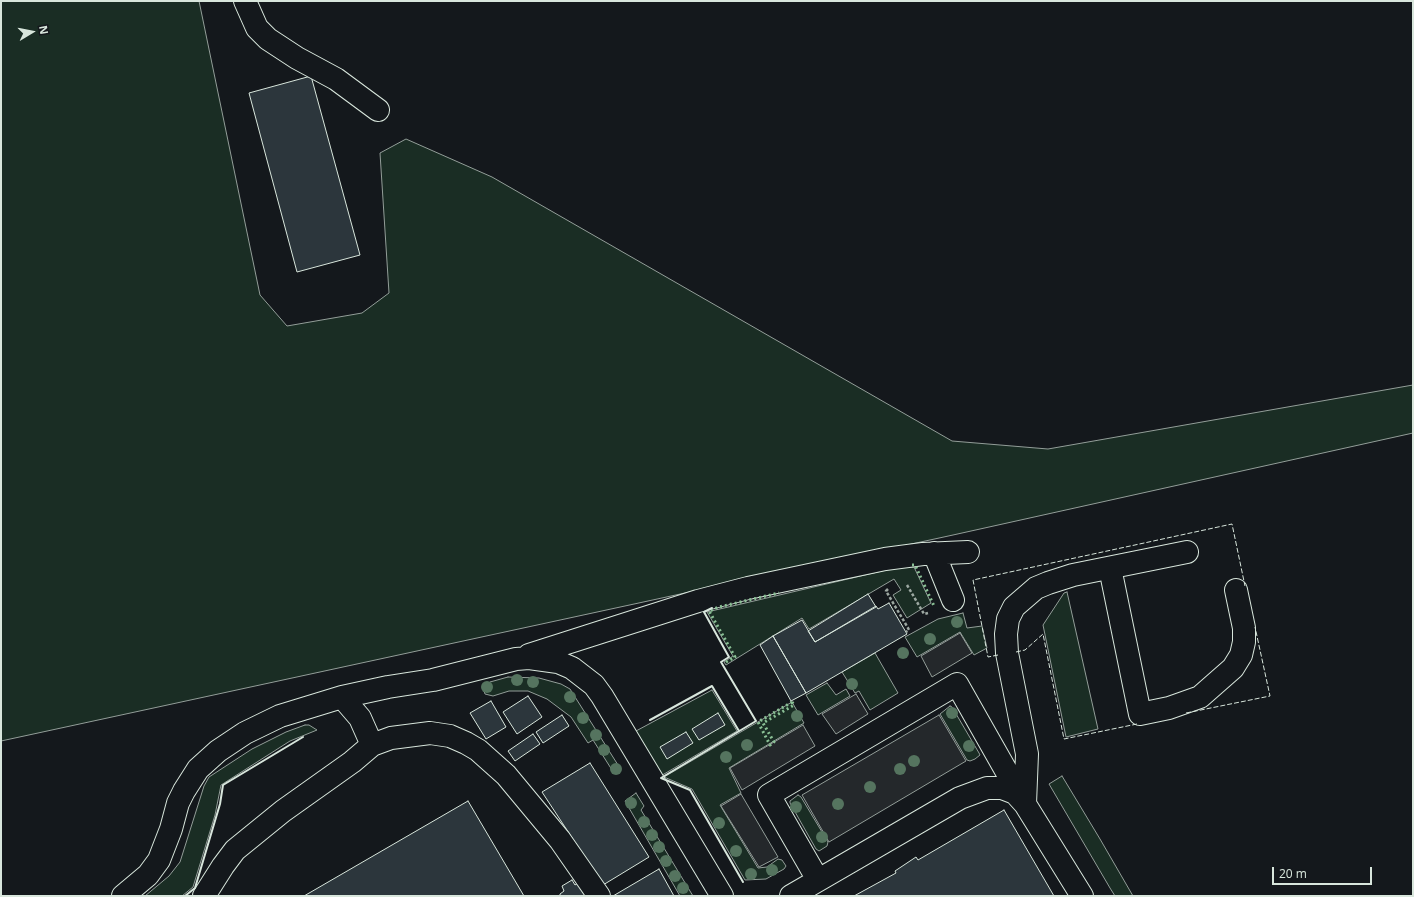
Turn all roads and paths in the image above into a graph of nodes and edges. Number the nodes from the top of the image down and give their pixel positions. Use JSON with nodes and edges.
{"nodes":[{"id":1,"x":245,"y":1,"type":"edge"},
{"id":2,"x":378,"y":110,"type":"dead end"},
{"id":3,"x":968,"y":552,"type":"dead end"},
{"id":4,"x":1187,"y":552,"type":"dead end"},
{"id":5,"x":934,"y":553,"type":"junction"},
{"id":6,"x":1110,"y":568,"type":"junction"},
{"id":7,"x":888,"y":589,"type":"dead end"},
{"id":8,"x":1236,"y":590,"type":"dead end"},
{"id":9,"x":953,"y":600,"type":"dead end"},
{"id":10,"x":906,"y":632,"type":"dead end"},
{"id":11,"x":516,"y":659,"type":"junction"},
{"id":12,"x":342,"y":697,"type":"junction"},
{"id":13,"x":372,"y":745,"type":"junction"},
{"id":14,"x":1025,"y":804,"type":"junction"},
{"id":15,"x":818,"y":880,"type":"junction"},
{"id":16,"x":123,"y":896,"type":"edge"},
{"id":17,"x":204,"y":896,"type":"edge"},
{"id":18,"x":599,"y":896,"type":"edge"},
{"id":19,"x":722,"y":896,"type":"edge"},
{"id":20,"x":791,"y":896,"type":"edge"},
{"id":21,"x":1082,"y":896,"type":"edge"}],
"edges":[{"from":1,"to":2,"type":"street"},
{"from":3,"to":5,"type":"street"},
{"from":4,"to":6,"type":"street"},
{"from":5,"to":9,"type":"street"},
{"from":5,"to":11,"type":"street"},
{"from":6,"to":8,"type":"street"},
{"from":6,"to":14,"type":"street"},
{"from":7,"to":10,"type":"path"},
{"from":11,"to":12,"type":"street"},
{"from":11,"to":19,"type":"street"},
{"from":12,"to":13,"type":"street"},
{"from":12,"to":16,"type":"street"},
{"from":13,"to":17,"type":"street"},
{"from":13,"to":18,"type":"street"},
{"from":14,"to":15,"type":"street"},
{"from":14,"to":15,"type":"street"},
{"from":14,"to":21,"type":"street"},
{"from":15,"to":20,"type":"street"}]}
